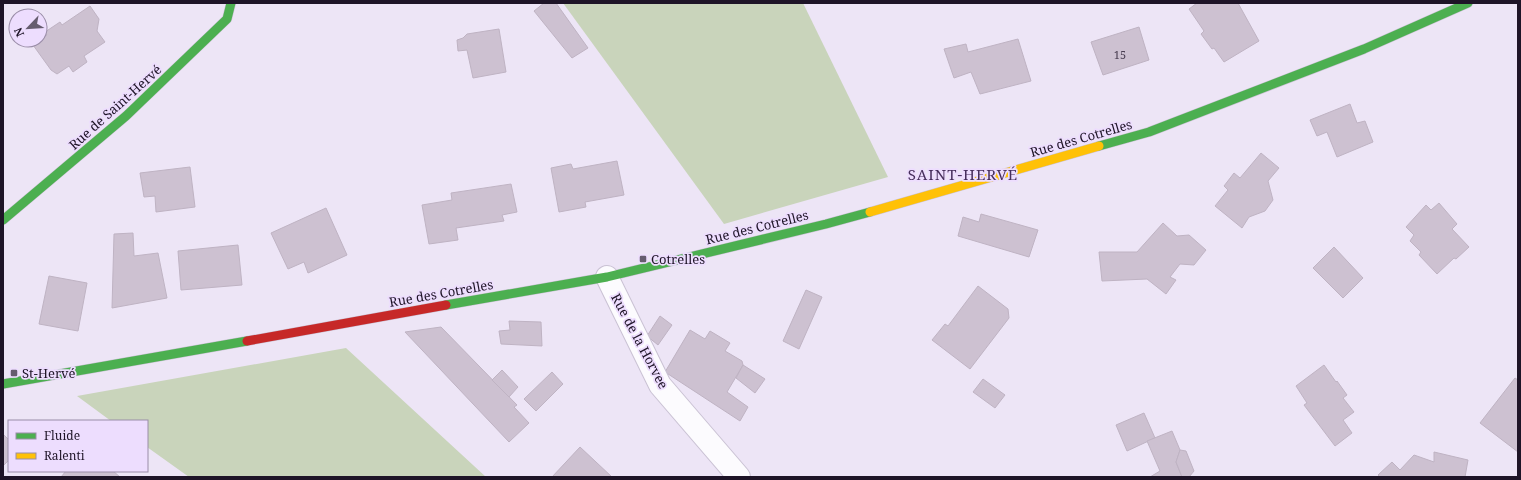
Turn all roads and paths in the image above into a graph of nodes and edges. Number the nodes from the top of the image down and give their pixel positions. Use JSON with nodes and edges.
{"nodes":[{"id":1,"x":231,"y":3,"type":"edge"},
{"id":2,"x":1456,"y":5,"type":"edge"},
{"id":3,"x":3,"y":220,"type":"edge"},
{"id":4,"x":607,"y":277,"type":"junction"},
{"id":5,"x":3,"y":384,"type":"edge"},
{"id":6,"x":739,"y":477,"type":"edge"}],
"edges":[{"from":1,"to":3,"type":"street","name":"Rue de Saint-Hervé"},
{"from":2,"to":4,"type":"street","name":"Rue des Cotrelles"},
{"from":4,"to":5,"type":"street","name":"Rue des Cotrelles"},
{"from":4,"to":6,"type":"street","name":"Rue de la Horvee"}]}
